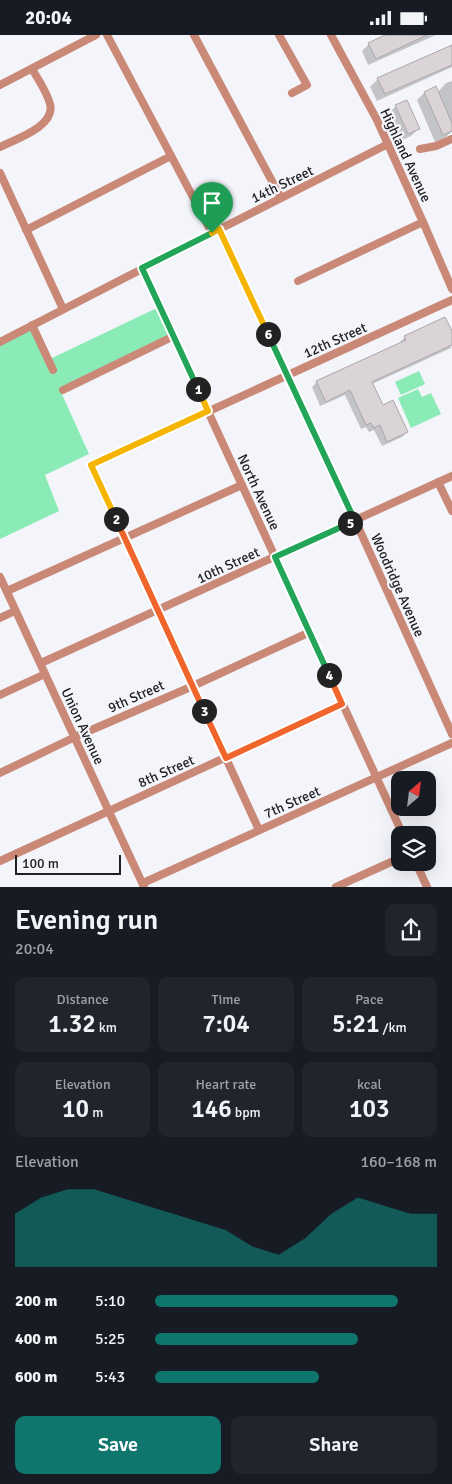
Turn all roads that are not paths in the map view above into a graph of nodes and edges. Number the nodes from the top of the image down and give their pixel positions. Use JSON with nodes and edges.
{"nodes":[{"id":1,"x":96,"y":35,"type":"edge"},
{"id":2,"x":108,"y":35,"type":"edge"},
{"id":3,"x":194,"y":35,"type":"edge"},
{"id":4,"x":279,"y":35,"type":"edge"},
{"id":5,"x":331,"y":35,"type":"edge"},
{"id":6,"x":32,"y":69,"type":"junction"},
{"id":7,"x":0,"y":85,"type":"edge"},
{"id":8,"x":292,"y":93,"type":"dead end"},
{"id":9,"x":452,"y":139,"type":"edge"},
{"id":10,"x":388,"y":144,"type":"junction"},
{"id":11,"x":0,"y":147,"type":"edge"},
{"id":12,"x":420,"y":149,"type":"dead end"},
{"id":13,"x":171,"y":156,"type":"junction"},
{"id":14,"x":0,"y":173,"type":"edge"},
{"id":15,"x":281,"y":198,"type":"junction"},
{"id":16,"x":423,"y":222,"type":"junction"},
{"id":17,"x":26,"y":230,"type":"junction"},
{"id":18,"x":215,"y":231,"type":"junction"},
{"id":19,"x":142,"y":268,"type":"junction"},
{"id":20,"x":298,"y":281,"type":"dead end"},
{"id":21,"x":452,"y":289,"type":"edge"},
{"id":22,"x":452,"y":300,"type":"edge"},
{"id":23,"x":63,"y":309,"type":"junction"},
{"id":24,"x":32,"y":325,"type":"junction"},
{"id":25,"x":174,"y":337,"type":"junction"},
{"id":26,"x":0,"y":342,"type":"edge"},
{"id":27,"x":53,"y":370,"type":"dead end"},
{"id":28,"x":287,"y":375,"type":"junction"},
{"id":29,"x":63,"y":390,"type":"dead end"},
{"id":30,"x":208,"y":411,"type":"junction"},
{"id":31,"x":452,"y":476,"type":"edge"},
{"id":32,"x":438,"y":482,"type":"junction"},
{"id":33,"x":242,"y":485,"type":"junction"},
{"id":34,"x":452,"y":511,"type":"edge"},
{"id":35,"x":355,"y":521,"type":"junction"},
{"id":36,"x":124,"y":538,"type":"junction"},
{"id":37,"x":275,"y":557,"type":"junction"},
{"id":38,"x":0,"y":577,"type":"edge"},
{"id":39,"x":7,"y":591,"type":"junction"},
{"id":40,"x":15,"y":611,"type":"junction"},
{"id":41,"x":158,"y":611,"type":"junction"},
{"id":42,"x":0,"y":618,"type":"edge"},
{"id":43,"x":310,"y":632,"type":"junction"},
{"id":44,"x":42,"y":663,"type":"junction"},
{"id":45,"x":45,"y":674,"type":"junction"},
{"id":46,"x":192,"y":686,"type":"junction"},
{"id":47,"x":0,"y":695,"type":"edge"},
{"id":48,"x":342,"y":704,"type":"junction"},
{"id":49,"x":451,"y":729,"type":"edge"},
{"id":50,"x":74,"y":737,"type":"junction"},
{"id":51,"x":452,"y":743,"type":"edge"},
{"id":52,"x":226,"y":758,"type":"junction"},
{"id":53,"x":0,"y":773,"type":"edge"},
{"id":54,"x":376,"y":778,"type":"junction"},
{"id":55,"x":108,"y":810,"type":"junction"},
{"id":56,"x":399,"y":826,"type":"edge"},
{"id":57,"x":259,"y":830,"type":"junction"},
{"id":58,"x":0,"y":861,"type":"edge"},
{"id":59,"x":391,"y":862,"type":"edge"},
{"id":60,"x":420,"y":871,"type":"edge"},
{"id":61,"x":143,"y":885,"type":"edge"},
{"id":62,"x":336,"y":887,"type":"edge"},
{"id":63,"x":427,"y":887,"type":"edge"}],
"edges":[{"from":1,"to":6,"type":"street"},
{"from":2,"to":13,"type":"street","name":"Woodridge Avenue"},
{"from":3,"to":15,"type":"street"},
{"from":4,"to":8,"type":"street"},
{"from":5,"to":10,"type":"street","name":"Highland Avenue"},
{"from":6,"to":7,"type":"street"},
{"from":6,"to":11,"type":"street"},
{"from":9,"to":12,"type":"street"},
{"from":10,"to":15,"type":"street","name":"14th Street"},
{"from":10,"to":16,"type":"street","name":"Highland Avenue"},
{"from":13,"to":17,"type":"street"},
{"from":13,"to":18,"type":"street","name":"Woodridge Avenue"},
{"from":14,"to":17,"type":"street"},
{"from":15,"to":18,"type":"street","name":"14th Street"},
{"from":16,"to":20,"type":"street"},
{"from":16,"to":21,"type":"street","name":"Highland Avenue"},
{"from":17,"to":23,"type":"street"},
{"from":18,"to":19,"type":"street","name":"14th Street"},
{"from":18,"to":28,"type":"street","name":"Woodridge Avenue"},
{"from":19,"to":23,"type":"street","name":"14th Street"},
{"from":19,"to":25,"type":"street","name":"North Avenue"},
{"from":22,"to":28,"type":"street","name":"12th Street"},
{"from":23,"to":24,"type":"street","name":"14th Street"},
{"from":24,"to":26,"type":"street","name":"14th Street"},
{"from":24,"to":27,"type":"street"},
{"from":25,"to":29,"type":"street"},
{"from":25,"to":30,"type":"street","name":"North Avenue"},
{"from":28,"to":30,"type":"street","name":"12th Street"},
{"from":28,"to":35,"type":"street","name":"Woodridge Avenue"},
{"from":30,"to":33,"type":"street","name":"North Avenue"},
{"from":30,"to":36,"type":"street","name":"12th Street"},
{"from":31,"to":32,"type":"street","name":"10th Street"},
{"from":32,"to":34,"type":"street"},
{"from":32,"to":35,"type":"street","name":"10th Street"},
{"from":33,"to":36,"type":"street"},
{"from":33,"to":37,"type":"street","name":"North Avenue"},
{"from":35,"to":37,"type":"street","name":"10th Street"},
{"from":35,"to":49,"type":"street","name":"Woodridge Avenue"},
{"from":36,"to":39,"type":"street"},
{"from":36,"to":41,"type":"street"},
{"from":37,"to":41,"type":"street","name":"10th Street"},
{"from":37,"to":43,"type":"street","name":"North Avenue"},
{"from":38,"to":39,"type":"street","name":"Union Avenue"},
{"from":39,"to":40,"type":"street","name":"Union Avenue"},
{"from":40,"to":42,"type":"street"},
{"from":40,"to":44,"type":"street","name":"Union Avenue"},
{"from":41,"to":44,"type":"street","name":"10th Street"},
{"from":41,"to":46,"type":"street"},
{"from":43,"to":46,"type":"street","name":"9th Street"},
{"from":43,"to":48,"type":"street","name":"North Avenue"},
{"from":44,"to":45,"type":"street","name":"Union Avenue"},
{"from":45,"to":47,"type":"street"},
{"from":45,"to":50,"type":"street","name":"Union Avenue"},
{"from":46,"to":50,"type":"street","name":"9th Street"},
{"from":46,"to":52,"type":"street"},
{"from":48,"to":52,"type":"street","name":"8th Street"},
{"from":48,"to":54,"type":"street","name":"North Avenue"},
{"from":50,"to":53,"type":"street","name":"9th Street"},
{"from":50,"to":55,"type":"street","name":"Union Avenue"},
{"from":51,"to":54,"type":"street","name":"7th Street"},
{"from":52,"to":55,"type":"street","name":"8th Street"},
{"from":52,"to":57,"type":"street"},
{"from":54,"to":56,"type":"street","name":"North Avenue"},
{"from":54,"to":57,"type":"street","name":"7th Street"},
{"from":55,"to":58,"type":"street","name":"8th Street"},
{"from":55,"to":61,"type":"street","name":"Union Avenue"},
{"from":57,"to":61,"type":"street","name":"7th Street"},
{"from":59,"to":62,"type":"street"},
{"from":60,"to":63,"type":"street"}]}
